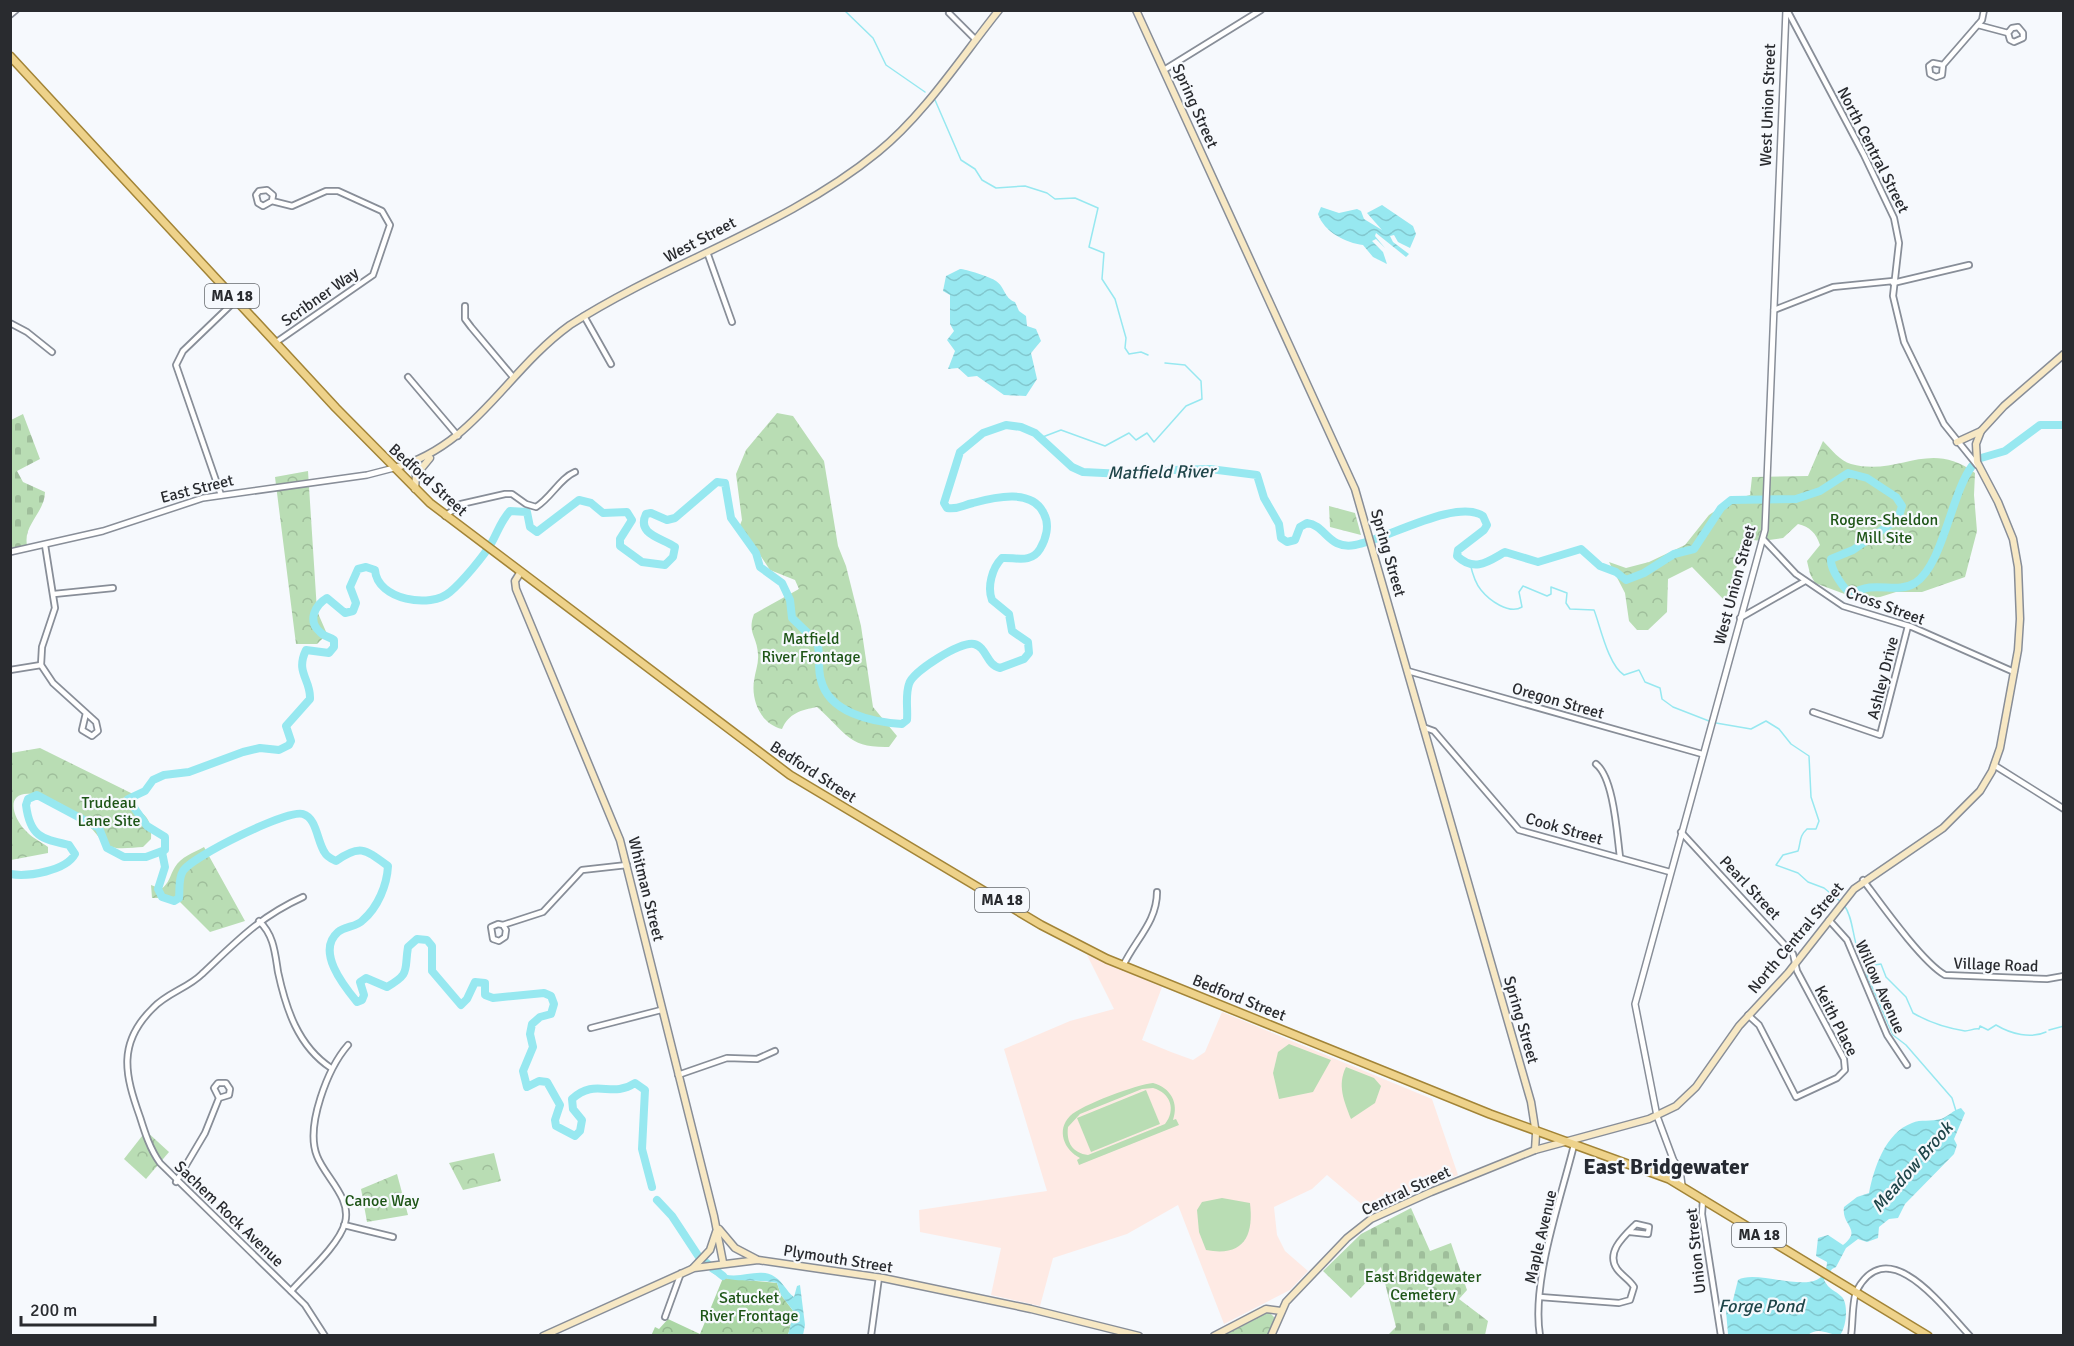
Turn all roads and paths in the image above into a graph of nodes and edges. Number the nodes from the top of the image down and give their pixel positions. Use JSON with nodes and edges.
{"nodes":[{"id":1,"x":16,"y":10,"type":"edge"},
{"id":2,"x":999,"y":10,"type":"edge"},
{"id":3,"x":1136,"y":10,"type":"edge"},
{"id":4,"x":1261,"y":10,"type":"edge"},
{"id":5,"x":1786,"y":10,"type":"edge"},
{"id":6,"x":1984,"y":10,"type":"edge"},
{"id":7,"x":949,"y":13,"type":"dead end"},
{"id":8,"x":10,"y":15,"type":"edge"},
{"id":9,"x":1978,"y":25,"type":"junction"},
{"id":10,"x":2008,"y":33,"type":"dead end"},
{"id":11,"x":975,"y":39,"type":"junction"},
{"id":12,"x":10,"y":56,"type":"edge"},
{"id":13,"x":1943,"y":65,"type":"dead end"},
{"id":14,"x":1164,"y":70,"type":"junction"},
{"id":15,"x":272,"y":201,"type":"dead end"},
{"id":16,"x":707,"y":252,"type":"junction"},
{"id":17,"x":1969,"y":266,"type":"dead end"},
{"id":18,"x":1893,"y":282,"type":"junction"},
{"id":19,"x":236,"y":300,"type":"junction"},
{"id":20,"x":465,"y":306,"type":"dead end"},
{"id":21,"x":1774,"y":309,"type":"junction"},
{"id":22,"x":584,"y":316,"type":"junction"},
{"id":23,"x":732,"y":322,"type":"dead end"},
{"id":24,"x":10,"y":323,"type":"edge"},
{"id":25,"x":275,"y":343,"type":"junction"},
{"id":26,"x":52,"y":352,"type":"dead end"},
{"id":27,"x":2064,"y":354,"type":"edge"},
{"id":28,"x":611,"y":364,"type":"dead end"},
{"id":29,"x":408,"y":377,"type":"dead end"},
{"id":30,"x":513,"y":377,"type":"junction"},
{"id":31,"x":1981,"y":431,"type":"junction"},
{"id":32,"x":458,"y":436,"type":"junction"},
{"id":33,"x":1957,"y":442,"type":"junction"},
{"id":34,"x":439,"y":450,"type":"junction"},
{"id":35,"x":394,"y":468,"type":"junction"},
{"id":36,"x":1980,"y":469,"type":"junction"},
{"id":37,"x":575,"y":472,"type":"dead end"},
{"id":38,"x":415,"y":489,"type":"junction"},
{"id":39,"x":220,"y":495,"type":"junction"},
{"id":40,"x":445,"y":516,"type":"junction"},
{"id":41,"x":1763,"y":539,"type":"junction"},
{"id":42,"x":45,"y":545,"type":"junction"},
{"id":43,"x":10,"y":552,"type":"edge"},
{"id":44,"x":520,"y":573,"type":"junction"},
{"id":45,"x":1805,"y":581,"type":"junction"},
{"id":46,"x":113,"y":588,"type":"dead end"},
{"id":47,"x":54,"y":594,"type":"junction"},
{"id":48,"x":1740,"y":618,"type":"junction"},
{"id":49,"x":1908,"y":626,"type":"junction"},
{"id":50,"x":41,"y":665,"type":"junction"},
{"id":51,"x":10,"y":670,"type":"edge"},
{"id":52,"x":1408,"y":671,"type":"junction"},
{"id":53,"x":2014,"y":672,"type":"junction"},
{"id":54,"x":1813,"y":712,"type":"dead end"},
{"id":55,"x":86,"y":713,"type":"junction"},
{"id":56,"x":1424,"y":727,"type":"junction"},
{"id":57,"x":1702,"y":754,"type":"junction"},
{"id":58,"x":1596,"y":764,"type":"dead end"},
{"id":59,"x":1994,"y":765,"type":"junction"},
{"id":60,"x":2064,"y":809,"type":"edge"},
{"id":61,"x":1681,"y":832,"type":"junction"},
{"id":62,"x":1620,"y":857,"type":"junction"},
{"id":63,"x":627,"y":865,"type":"junction"},
{"id":64,"x":1670,"y":872,"type":"junction"},
{"id":65,"x":1863,"y":880,"type":"junction"},
{"id":66,"x":1157,"y":892,"type":"dead end"},
{"id":67,"x":303,"y":897,"type":"dead end"},
{"id":68,"x":1829,"y":920,"type":"junction"},
{"id":69,"x":259,"y":921,"type":"junction"},
{"id":70,"x":503,"y":925,"type":"dead end"},
{"id":71,"x":1795,"y":964,"type":"junction"},
{"id":72,"x":1123,"y":966,"type":"junction"},
{"id":73,"x":2064,"y":976,"type":"edge"},
{"id":74,"x":661,"y":1010,"type":"junction"},
{"id":75,"x":1748,"y":1015,"type":"junction"},
{"id":76,"x":591,"y":1028,"type":"dead end"},
{"id":77,"x":348,"y":1045,"type":"dead end"},
{"id":78,"x":775,"y":1051,"type":"dead end"},
{"id":79,"x":1907,"y":1065,"type":"dead end"},
{"id":80,"x":331,"y":1068,"type":"junction"},
{"id":81,"x":678,"y":1075,"type":"junction"},
{"id":82,"x":219,"y":1098,"type":"dead end"},
{"id":83,"x":1658,"y":1116,"type":"junction"},
{"id":84,"x":1536,"y":1132,"type":"junction"},
{"id":85,"x":1563,"y":1141,"type":"junction"},
{"id":86,"x":1574,"y":1145,"type":"junction"},
{"id":87,"x":1535,"y":1150,"type":"junction"},
{"id":88,"x":1673,"y":1159,"type":"junction"},
{"id":89,"x":1671,"y":1180,"type":"junction"},
{"id":90,"x":177,"y":1182,"type":"junction"},
{"id":91,"x":1682,"y":1185,"type":"junction"},
{"id":92,"x":1703,"y":1199,"type":"junction"},
{"id":93,"x":344,"y":1225,"type":"junction"},
{"id":94,"x":716,"y":1226,"type":"junction"},
{"id":95,"x":1630,"y":1233,"type":"dead end"},
{"id":96,"x":393,"y":1237,"type":"dead end"},
{"id":97,"x":758,"y":1260,"type":"junction"},
{"id":98,"x":703,"y":1261,"type":"junction"},
{"id":99,"x":720,"y":1263,"type":"junction"},
{"id":100,"x":681,"y":1273,"type":"junction"},
{"id":101,"x":879,"y":1277,"type":"junction"},
{"id":102,"x":291,"y":1291,"type":"junction"},
{"id":103,"x":1856,"y":1291,"type":"junction"},
{"id":104,"x":1540,"y":1297,"type":"junction"},
{"id":105,"x":1281,"y":1311,"type":"junction"},
{"id":106,"x":665,"y":1317,"type":"dead end"},
{"id":107,"x":325,"y":1335,"type":"edge"},
{"id":108,"x":543,"y":1335,"type":"edge"},
{"id":109,"x":871,"y":1335,"type":"edge"},
{"id":110,"x":1138,"y":1335,"type":"edge"},
{"id":111,"x":1215,"y":1335,"type":"edge"},
{"id":112,"x":1271,"y":1335,"type":"edge"},
{"id":113,"x":1540,"y":1335,"type":"edge"},
{"id":114,"x":1721,"y":1335,"type":"edge"},
{"id":115,"x":1851,"y":1335,"type":"edge"},
{"id":116,"x":1928,"y":1335,"type":"edge"},
{"id":117,"x":1970,"y":1335,"type":"edge"}],
"edges":[{"from":1,"to":8,"type":"street"},
{"from":2,"to":11,"type":"main road","name":"West Street"},
{"from":3,"to":14,"type":"main road","name":"Spring Street"},
{"from":4,"to":14,"type":"street"},
{"from":5,"to":18,"type":"street","name":"North Central Street"},
{"from":5,"to":21,"type":"street","name":"West Union Street"},
{"from":6,"to":9,"type":"street"},
{"from":7,"to":11,"type":"street"},
{"from":9,"to":10,"type":"street"},
{"from":9,"to":13,"type":"street"},
{"from":11,"to":16,"type":"main road","name":"West Street"},
{"from":12,"to":19,"type":"main road","name":"Bedford Street","number":"MA 18"},
{"from":14,"to":52,"type":"main road","name":"Spring Street"},
{"from":15,"to":25,"type":"street","name":"Scribner Way"},
{"from":16,"to":22,"type":"main road","name":"West Street"},
{"from":16,"to":23,"type":"street"},
{"from":17,"to":18,"type":"street"},
{"from":18,"to":21,"type":"street"},
{"from":18,"to":33,"type":"street","name":"North Central Street"},
{"from":19,"to":25,"type":"main road","name":"Bedford Street","number":"MA 18"},
{"from":19,"to":39,"type":"street"},
{"from":20,"to":30,"type":"street"},
{"from":21,"to":41,"type":"street","name":"West Union Street"},
{"from":22,"to":28,"type":"street"},
{"from":22,"to":30,"type":"main road","name":"West Street"},
{"from":24,"to":26,"type":"street"},
{"from":25,"to":35,"type":"main road","name":"Bedford Street","number":"MA 18"},
{"from":27,"to":31,"type":"main road"},
{"from":29,"to":32,"type":"street"},
{"from":30,"to":32,"type":"main road","name":"West Street"},
{"from":31,"to":33,"type":"main road"},
{"from":31,"to":36,"type":"main road"},
{"from":32,"to":34,"type":"main road","name":"West Street"},
{"from":33,"to":36,"type":"street","name":"North Central Street"},
{"from":34,"to":35,"type":"main road","name":"West Street"},
{"from":34,"to":38,"type":"main road"},
{"from":35,"to":38,"type":"main road","name":"Bedford Street","number":"MA 18"},
{"from":35,"to":39,"type":"street","name":"East Street"},
{"from":36,"to":53,"type":"main road","name":"North Central Street"},
{"from":37,"to":40,"type":"street"},
{"from":38,"to":40,"type":"main road","name":"Bedford Street","number":"MA 18"},
{"from":39,"to":42,"type":"street","name":"East Street"},
{"from":40,"to":44,"type":"main road","name":"Bedford Street","number":"MA 18"},
{"from":41,"to":45,"type":"street","name":"Cross Street"},
{"from":41,"to":48,"type":"street","name":"West Union Street"},
{"from":42,"to":43,"type":"street","name":"East Street"},
{"from":42,"to":47,"type":"street"},
{"from":44,"to":63,"type":"main road","name":"Whitman Street"},
{"from":44,"to":72,"type":"main road","name":"Bedford Street","number":"MA 18"},
{"from":45,"to":48,"type":"street"},
{"from":45,"to":49,"type":"street","name":"Cross Street"},
{"from":46,"to":47,"type":"street"},
{"from":47,"to":50,"type":"street"},
{"from":48,"to":57,"type":"street","name":"West Union Street"},
{"from":49,"to":53,"type":"street","name":"Cross Street"},
{"from":49,"to":54,"type":"street","name":"Ashley Drive"},
{"from":50,"to":51,"type":"street"},
{"from":50,"to":55,"type":"street"},
{"from":52,"to":56,"type":"main road","name":"Spring Street"},
{"from":52,"to":57,"type":"street","name":"Oregon Street"},
{"from":53,"to":59,"type":"main road","name":"North Central Street"},
{"from":55,"to":55,"type":"street"},
{"from":56,"to":62,"type":"street","name":"Cook Street"},
{"from":56,"to":84,"type":"main road","name":"Spring Street"},
{"from":57,"to":61,"type":"street","name":"West Union Street"},
{"from":58,"to":62,"type":"street"},
{"from":59,"to":60,"type":"street"},
{"from":59,"to":65,"type":"main road","name":"North Central Street"},
{"from":61,"to":64,"type":"street","name":"West Union Street"},
{"from":61,"to":71,"type":"street","name":"Pearl Street"},
{"from":62,"to":64,"type":"street","name":"Cook Street"},
{"from":63,"to":70,"type":"street"},
{"from":63,"to":74,"type":"main road","name":"Whitman Street"},
{"from":64,"to":83,"type":"street","name":"West Union Street"},
{"from":65,"to":68,"type":"main road","name":"North Central Street"},
{"from":65,"to":73,"type":"street","name":"Village Road"},
{"from":66,"to":72,"type":"street"},
{"from":67,"to":69,"type":"street","name":"Sachem Rock Avenue"},
{"from":68,"to":71,"type":"main road","name":"North Central Street"},
{"from":68,"to":79,"type":"street","name":"Willow Avenue"},
{"from":69,"to":80,"type":"street"},
{"from":69,"to":90,"type":"street","name":"Sachem Rock Avenue"},
{"from":71,"to":75,"type":"main road","name":"North Central Street"},
{"from":71,"to":75,"type":"street","name":"Keith Place"},
{"from":72,"to":84,"type":"main road","name":"Bedford Street","number":"MA 18"},
{"from":74,"to":76,"type":"street"},
{"from":74,"to":81,"type":"main road","name":"Whitman Street"},
{"from":75,"to":83,"type":"main road","name":"North Central Street"},
{"from":77,"to":80,"type":"street"},
{"from":78,"to":81,"type":"street"},
{"from":80,"to":93,"type":"street"},
{"from":81,"to":94,"type":"main road","name":"Whitman Street"},
{"from":82,"to":90,"type":"street"},
{"from":83,"to":85,"type":"main road","name":"North Central Street"},
{"from":83,"to":88,"type":"street","name":"Union Street"},
{"from":84,"to":85,"type":"main road","name":"Bedford Street","number":"MA 18"},
{"from":84,"to":87,"type":"main road","name":"Spring Street"},
{"from":85,"to":86,"type":"main road","name":"Bedford Street","number":"MA 18"},
{"from":85,"to":87,"type":"main road","name":"Central Street"},
{"from":86,"to":89,"type":"main road","name":"Bedford Street","number":"MA 18"},
{"from":86,"to":104,"type":"street","name":"Maple Avenue"},
{"from":87,"to":105,"type":"main road","name":"Central Street"},
{"from":88,"to":89,"type":"street","name":"Union Street"},
{"from":88,"to":91,"type":"street","name":"Union Street"},
{"from":89,"to":91,"type":"main road","name":"Bedford Street","number":"MA 18"},
{"from":90,"to":102,"type":"street","name":"Sachem Rock Avenue"},
{"from":91,"to":92,"type":"main road","name":"Bedford Street","number":"MA 18"},
{"from":92,"to":103,"type":"main road","number":"MA 18"},
{"from":92,"to":114,"type":"street","name":"Union Street"},
{"from":93,"to":96,"type":"street"},
{"from":93,"to":102,"type":"street"},
{"from":94,"to":97,"type":"main road"},
{"from":94,"to":98,"type":"main road"},
{"from":94,"to":99,"type":"main road","name":"Whitman Street"},
{"from":95,"to":104,"type":"street"},
{"from":97,"to":99,"type":"main road","name":"Plymouth Street"},
{"from":97,"to":101,"type":"main road","name":"Plymouth Street"},
{"from":98,"to":99,"type":"main road","name":"Plymouth Street"},
{"from":98,"to":100,"type":"main road","name":"Plymouth Street"},
{"from":100,"to":106,"type":"street"},
{"from":100,"to":108,"type":"main road","name":"Plymouth Street"},
{"from":101,"to":109,"type":"street"},
{"from":101,"to":110,"type":"main road","name":"Plymouth Street"},
{"from":102,"to":107,"type":"street","name":"Sachem Rock Avenue"},
{"from":103,"to":115,"type":"street"},
{"from":103,"to":116,"type":"main road","number":"MA 18"},
{"from":103,"to":117,"type":"street"},
{"from":104,"to":113,"type":"street","name":"Maple Avenue"},
{"from":105,"to":111,"type":"main road"},
{"from":105,"to":112,"type":"main road","name":"Central Street"}]}
